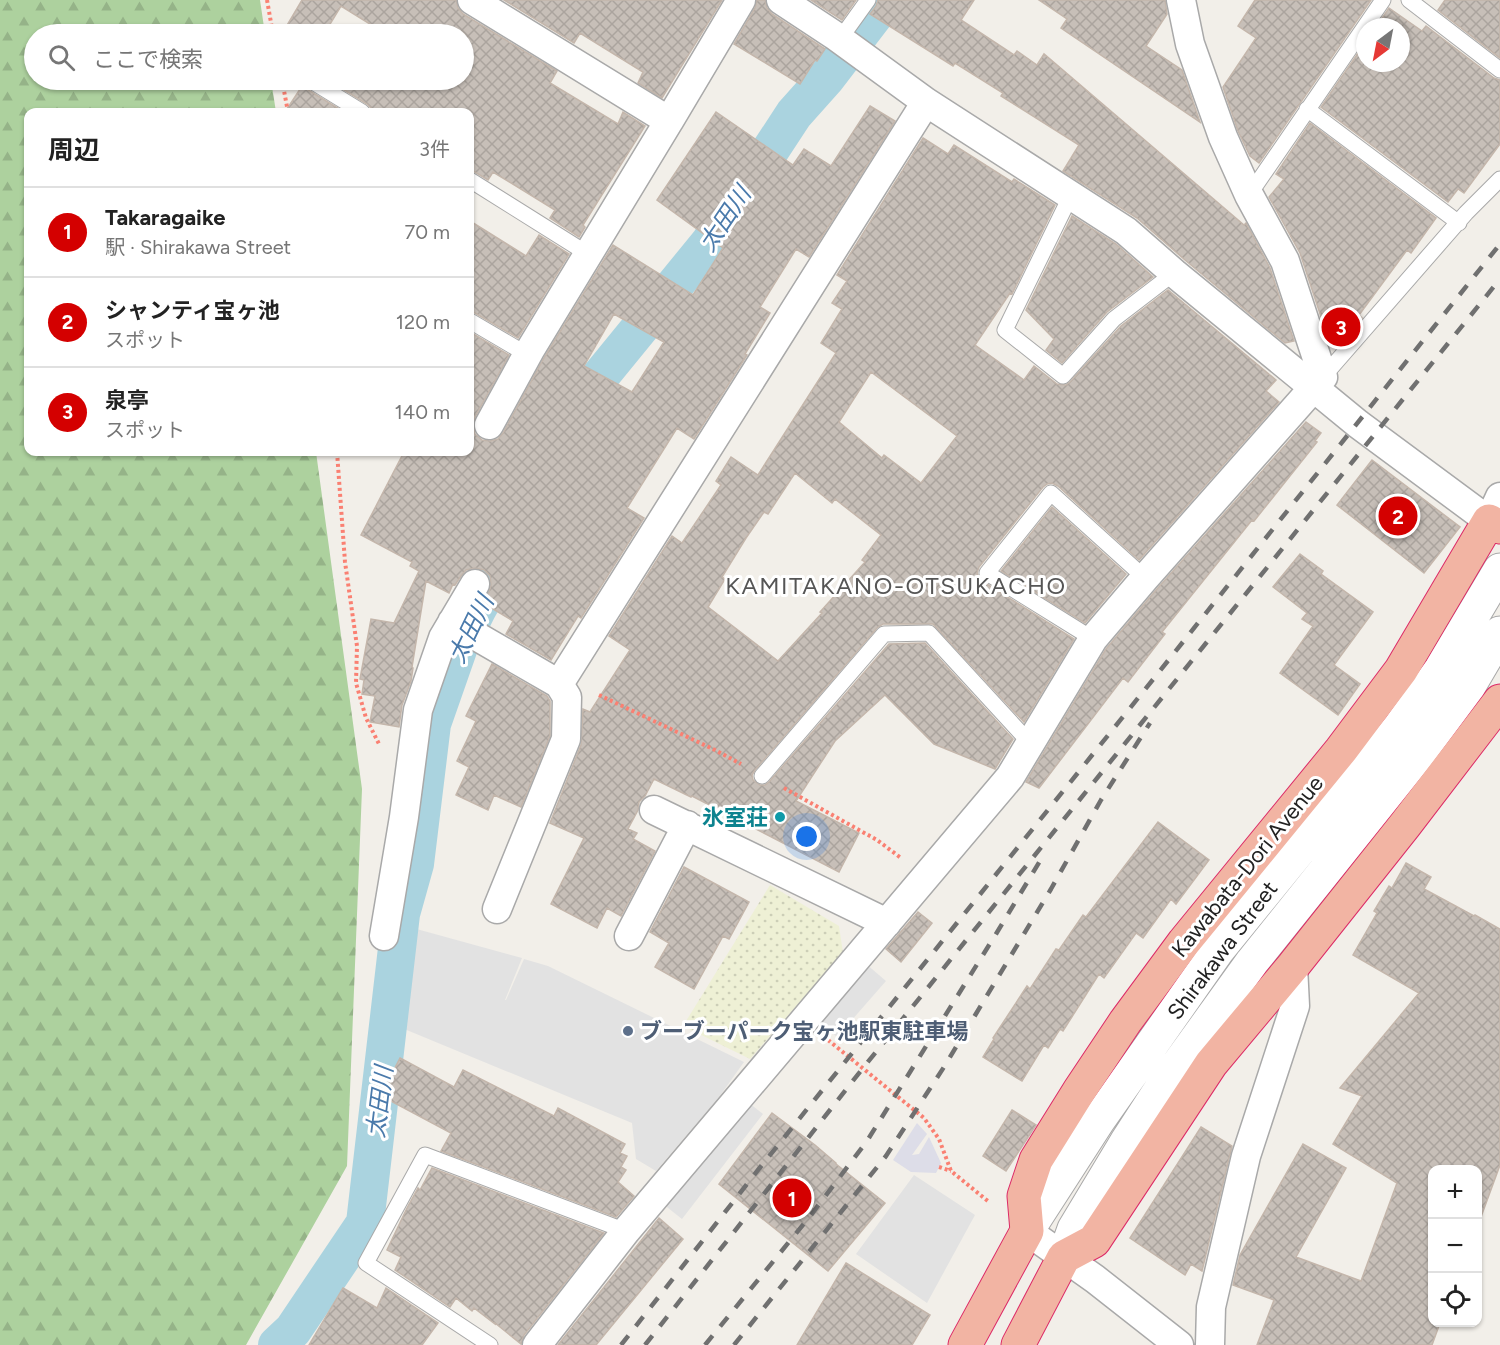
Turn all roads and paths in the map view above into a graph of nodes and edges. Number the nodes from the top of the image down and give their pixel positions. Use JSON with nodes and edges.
{"nodes":[{"id":1,"x":267,"y":0,"type":"edge"},
{"id":2,"x":472,"y":0,"type":"edge"},
{"id":3,"x":741,"y":0,"type":"edge"},
{"id":4,"x":781,"y":0,"type":"edge"},
{"id":5,"x":868,"y":0,"type":"edge"},
{"id":6,"x":1181,"y":0,"type":"edge"},
{"id":7,"x":1383,"y":0,"type":"edge"},
{"id":8,"x":1409,"y":0,"type":"edge"},
{"id":9,"x":271,"y":24,"type":"edge"},
{"id":10,"x":840,"y":39,"type":"junction"},
{"id":11,"x":1500,"y":70,"type":"edge"},
{"id":12,"x":284,"y":90,"type":"edge"},
{"id":13,"x":326,"y":90,"type":"edge"},
{"id":14,"x":926,"y":102,"type":"junction"},
{"id":15,"x":287,"y":108,"type":"edge"},
{"id":16,"x":356,"y":108,"type":"edge"},
{"id":17,"x":1307,"y":109,"type":"junction"},
{"id":18,"x":669,"y":121,"type":"junction"},
{"id":19,"x":1500,"y":179,"type":"edge"},
{"id":20,"x":474,"y":183,"type":"edge"},
{"id":21,"x":1071,"y":195,"type":"junction"},
{"id":22,"x":1249,"y":195,"type":"junction"},
{"id":23,"x":1459,"y":223,"type":"junction"},
{"id":24,"x":588,"y":254,"type":"junction"},
{"id":25,"x":1174,"y":273,"type":"junction"},
{"id":26,"x":474,"y":323,"type":"edge"},
{"id":27,"x":528,"y":355,"type":"junction"},
{"id":28,"x":1319,"y":383,"type":"junction"},
{"id":29,"x":489,"y":425,"type":"dead end"},
{"id":30,"x":337,"y":456,"type":"edge"},
{"id":31,"x":1496,"y":515,"type":"edge"},
{"id":32,"x":1500,"y":570,"type":"edge"},
{"id":33,"x":1145,"y":578,"type":"junction"},
{"id":34,"x":476,"y":584,"type":"dead end"},
{"id":35,"x":452,"y":622,"type":"junction"},
{"id":36,"x":1500,"y":633,"type":"edge"},
{"id":37,"x":1093,"y":639,"type":"junction"},
{"id":38,"x":560,"y":684,"type":"junction"},
{"id":39,"x":1500,"y":701,"type":"edge"},
{"id":40,"x":1030,"y":743,"type":"junction"},
{"id":41,"x":383,"y":752,"type":"dead end"},
{"id":42,"x":762,"y":776,"type":"dead end"},
{"id":43,"x":654,"y":810,"type":"dead end"},
{"id":44,"x":687,"y":825,"type":"junction"},
{"id":45,"x":498,"y":909,"type":"dead end"},
{"id":46,"x":887,"y":923,"type":"junction"},
{"id":47,"x":384,"y":936,"type":"dead end"},
{"id":48,"x":629,"y":936,"type":"dead end"},
{"id":49,"x":1293,"y":966,"type":"junction"},
{"id":50,"x":805,"y":1020,"type":"junction"},
{"id":51,"x":834,"y":1044,"type":"junction"},
{"id":52,"x":830,"y":1050,"type":"dead end"},
{"id":53,"x":880,"y":1082,"type":"junction"},
{"id":54,"x":875,"y":1089,"type":"dead end"},
{"id":55,"x":927,"y":1123,"type":"junction"},
{"id":56,"x":922,"y":1129,"type":"dead end"},
{"id":57,"x":939,"y":1167,"type":"dead end"},
{"id":58,"x":951,"y":1171,"type":"junction"},
{"id":59,"x":991,"y":1204,"type":"dead end"},
{"id":60,"x":626,"y":1231,"type":"junction"},
{"id":61,"x":1027,"y":1231,"type":"junction"},
{"id":62,"x":1064,"y":1257,"type":"junction"},
{"id":63,"x":490,"y":1345,"type":"edge"},
{"id":64,"x":537,"y":1345,"type":"edge"},
{"id":65,"x":965,"y":1345,"type":"edge"},
{"id":66,"x":1018,"y":1345,"type":"edge"},
{"id":67,"x":1179,"y":1345,"type":"edge"},
{"id":68,"x":1210,"y":1345,"type":"edge"}],
"edges":[{"from":1,"to":9,"type":"path"},
{"from":2,"to":18,"type":"street"},
{"from":3,"to":18,"type":"street"},
{"from":4,"to":10,"type":"street"},
{"from":5,"to":10,"type":"lane"},
{"from":6,"to":22,"type":"street"},
{"from":7,"to":17,"type":"lane"},
{"from":8,"to":11,"type":"lane"},
{"from":10,"to":14,"type":"street"},
{"from":12,"to":15,"type":"path"},
{"from":13,"to":16,"type":"lane"},
{"from":14,"to":21,"type":"street"},
{"from":14,"to":38,"type":"street"},
{"from":17,"to":22,"type":"lane"},
{"from":17,"to":23,"type":"lane"},
{"from":18,"to":24,"type":"street"},
{"from":19,"to":23,"type":"lane"},
{"from":20,"to":24,"type":"lane"},
{"from":21,"to":25,"type":"street"},
{"from":21,"to":25,"type":"lane"},
{"from":22,"to":28,"type":"street"},
{"from":23,"to":28,"type":"lane"},
{"from":24,"to":27,"type":"street"},
{"from":25,"to":28,"type":"street"},
{"from":26,"to":27,"type":"lane"},
{"from":27,"to":29,"type":"street"},
{"from":28,"to":31,"type":"street"},
{"from":28,"to":33,"type":"street"},
{"from":30,"to":41,"type":"path"},
{"from":31,"to":61,"type":"highway","name":"Kawabata-Dori Avenue"},
{"from":32,"to":61,"type":"street","name":"Shirakawa Street"},
{"from":33,"to":37,"type":"street"},
{"from":33,"to":37,"type":"lane"},
{"from":34,"to":35,"type":"street"},
{"from":35,"to":38,"type":"street"},
{"from":35,"to":47,"type":"street"},
{"from":36,"to":62,"type":"street","name":"Shirakawa Street"},
{"from":37,"to":40,"type":"street"},
{"from":38,"to":45,"type":"street"},
{"from":39,"to":49,"type":"highway"},
{"from":40,"to":42,"type":"lane"},
{"from":40,"to":46,"type":"street"},
{"from":43,"to":44,"type":"street"},
{"from":44,"to":46,"type":"street"},
{"from":44,"to":48,"type":"street"},
{"from":46,"to":50,"type":"street"},
{"from":49,"to":62,"type":"highway"},
{"from":49,"to":68,"type":"street"},
{"from":50,"to":51,"type":"path"},
{"from":50,"to":60,"type":"street"},
{"from":51,"to":52,"type":"path"},
{"from":51,"to":53,"type":"path"},
{"from":53,"to":54,"type":"path"},
{"from":53,"to":55,"type":"path"},
{"from":55,"to":56,"type":"path"},
{"from":55,"to":58,"type":"path"},
{"from":57,"to":58,"type":"path"},
{"from":58,"to":59,"type":"path"},
{"from":60,"to":63,"type":"lane"},
{"from":60,"to":64,"type":"street"},
{"from":61,"to":62,"type":"street"},
{"from":61,"to":65,"type":"highway","name":"Shirakawa Street"},
{"from":62,"to":66,"type":"highway","name":"Shirakawa Street"},
{"from":62,"to":67,"type":"street"}]}
